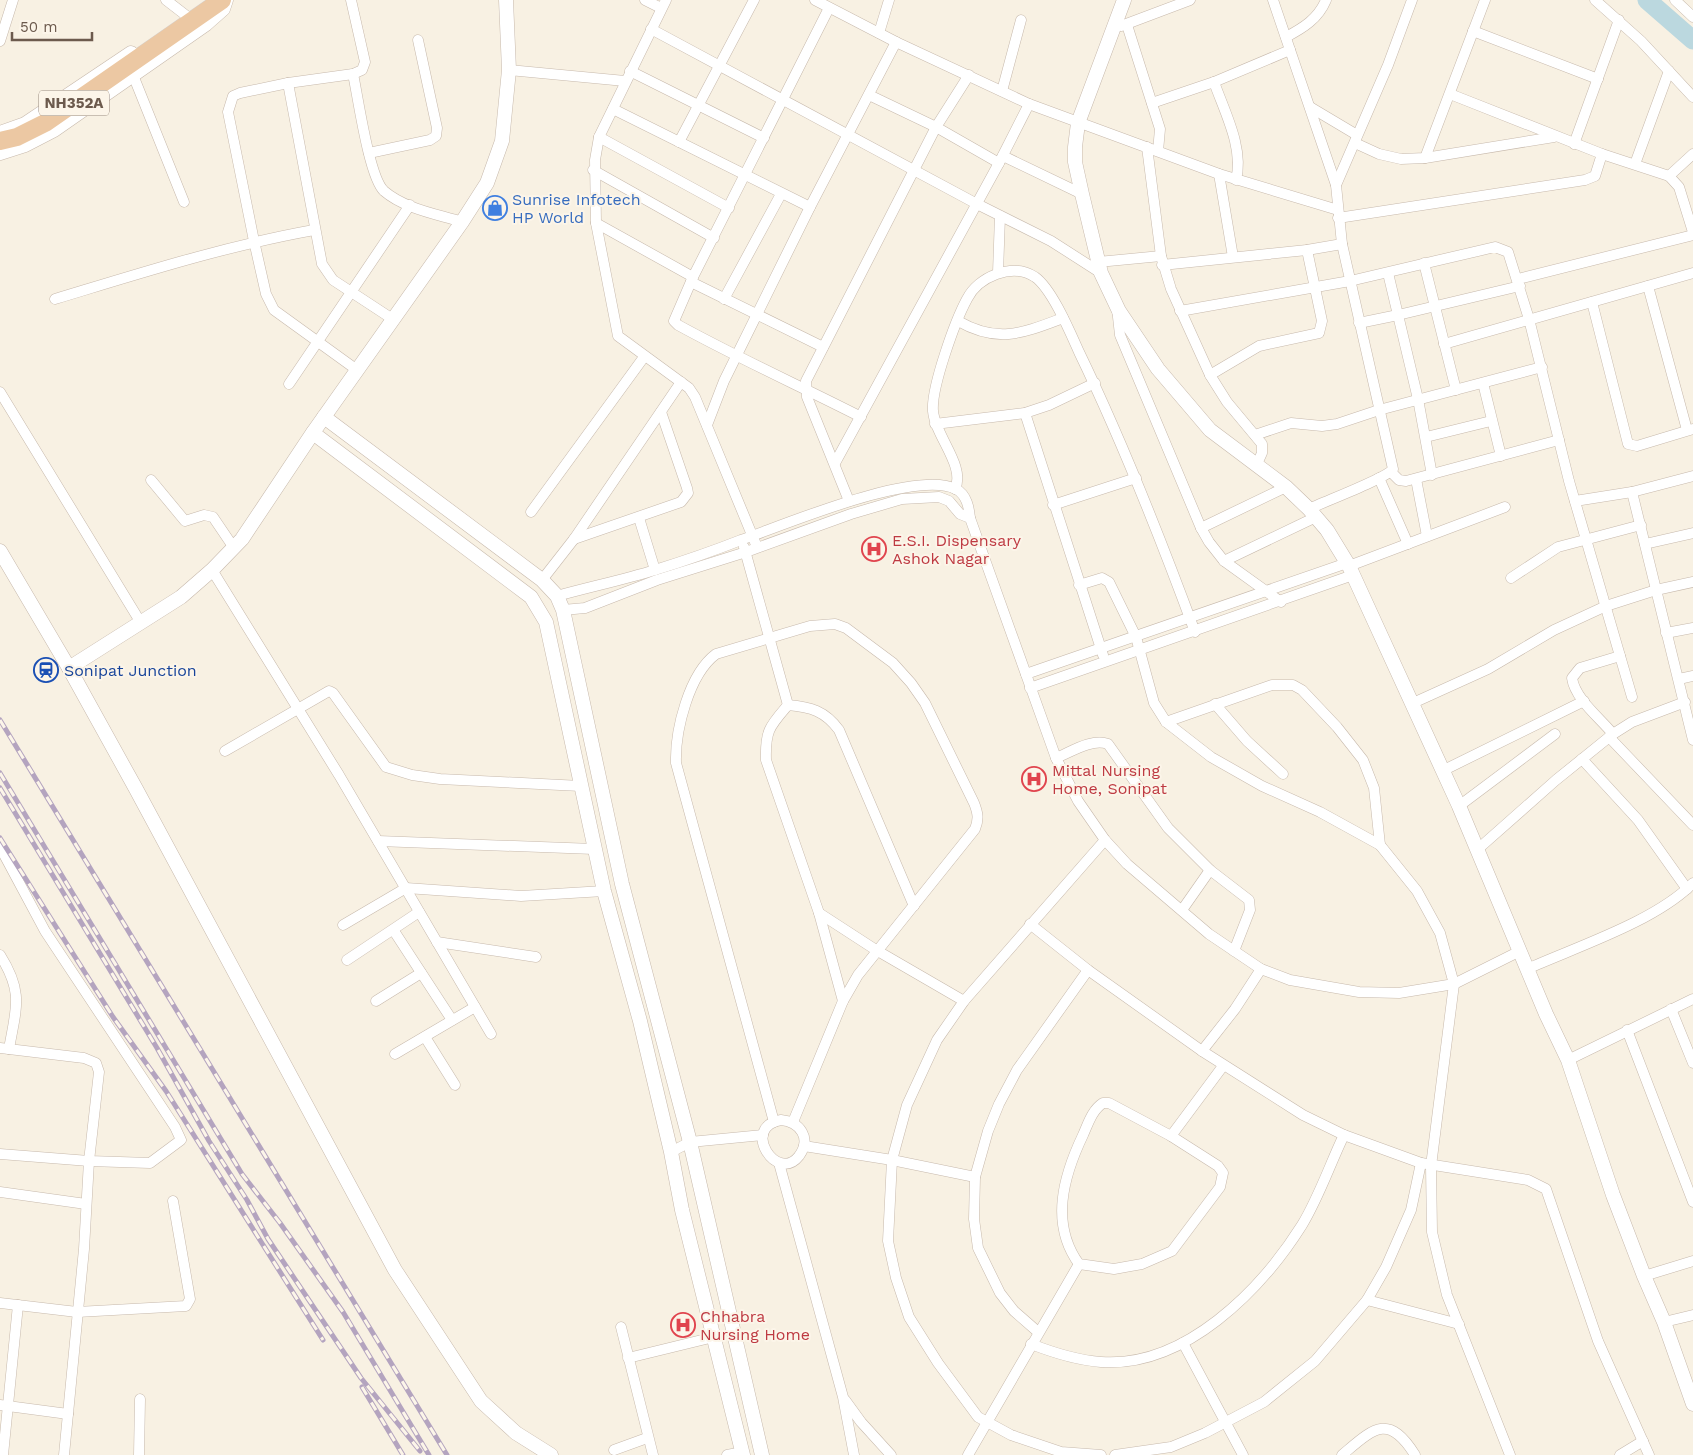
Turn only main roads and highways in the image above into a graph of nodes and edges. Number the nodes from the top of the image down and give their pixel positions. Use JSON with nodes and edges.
{"nodes":[{"id":1,"x":222,"y":0,"type":"edge"},
{"id":2,"x":0,"y":141,"type":"edge"}],
"edges":[{"from":1,"to":2,"type":"highway","number":"NH352A"}]}
